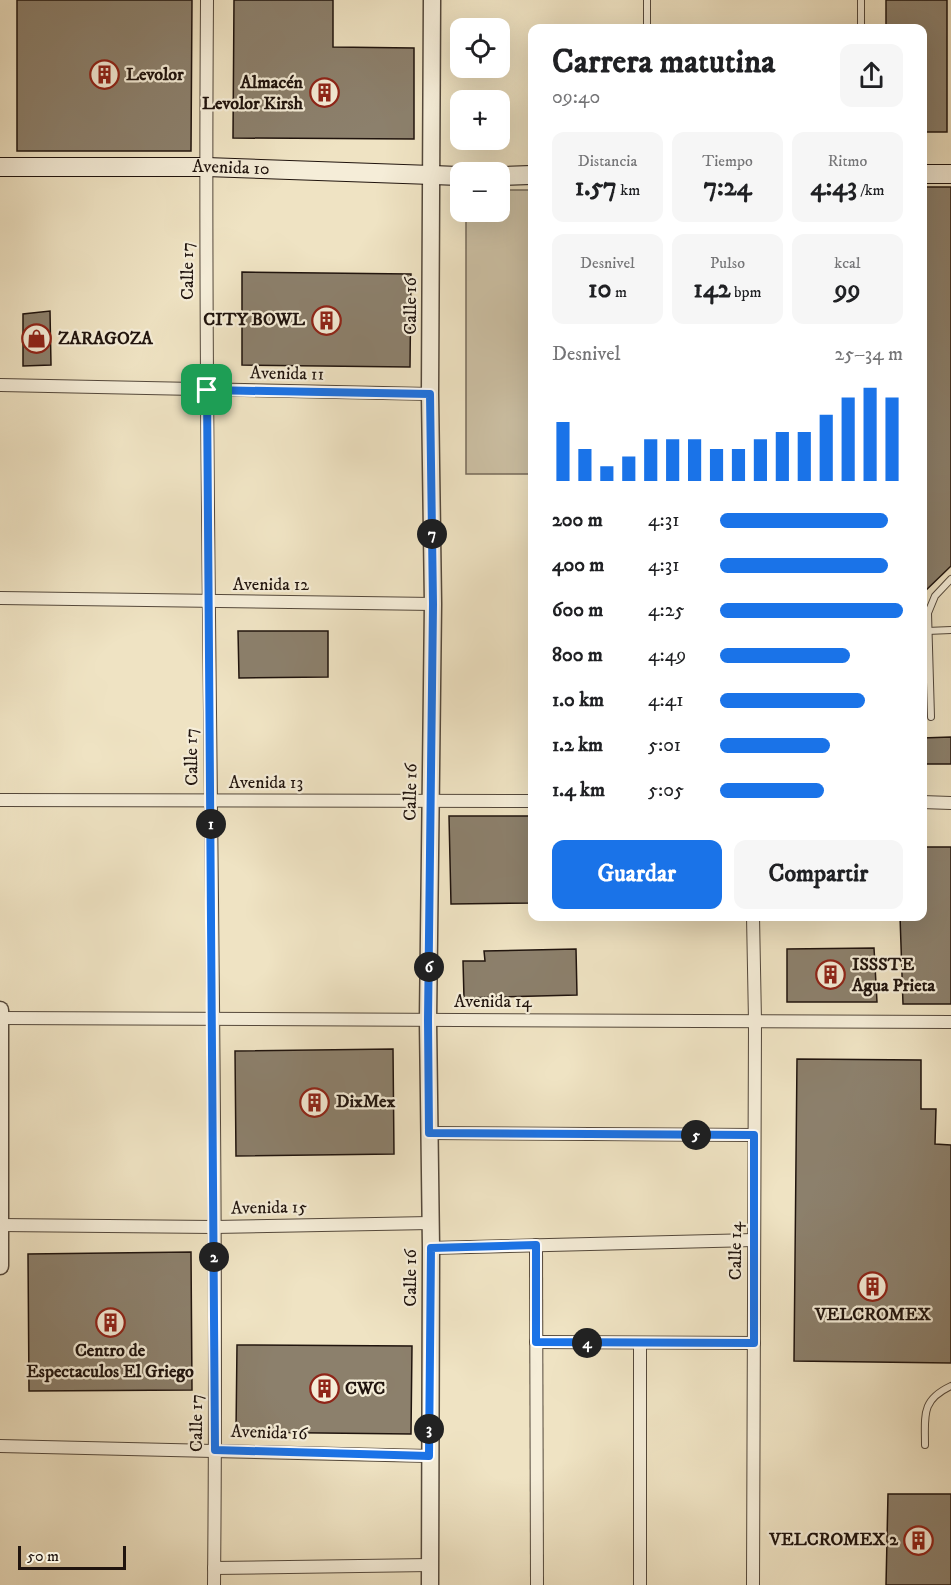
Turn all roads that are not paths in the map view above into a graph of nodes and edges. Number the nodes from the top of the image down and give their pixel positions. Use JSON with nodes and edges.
{"nodes":[{"id":1,"x":207,"y":0,"type":"edge"},
{"id":2,"x":432,"y":0,"type":"edge"},
{"id":3,"x":647,"y":0,"type":"edge"},
{"id":4,"x":861,"y":0,"type":"edge"},
{"id":5,"x":647,"y":24,"type":"edge"},
{"id":6,"x":861,"y":24,"type":"edge"},
{"id":7,"x":0,"y":167,"type":"edge"},
{"id":8,"x":206,"y":167,"type":"junction"},
{"id":9,"x":927,"y":174,"type":"edge"},
{"id":10,"x":951,"y":174,"type":"edge"},
{"id":11,"x":528,"y":175,"type":"edge"},
{"id":12,"x":431,"y":176,"type":"junction"},
{"id":13,"x":450,"y":176,"type":"edge"},
{"id":14,"x":510,"y":176,"type":"edge"},
{"id":15,"x":0,"y":385,"type":"edge"},
{"id":16,"x":207,"y":390,"type":"junction"},
{"id":17,"x":430,"y":394,"type":"junction"},
{"id":18,"x":951,"y":579,"type":"edge"},
{"id":19,"x":0,"y":598,"type":"edge"},
{"id":20,"x":207,"y":603,"type":"junction"},
{"id":21,"x":433,"y":604,"type":"junction"},
{"id":22,"x":951,"y":630,"type":"edge"},
{"id":23,"x":927,"y":631,"type":"junction"},
{"id":24,"x":931,"y":717,"type":"dead end"},
{"id":25,"x":0,"y":800,"type":"edge"},
{"id":26,"x":431,"y":800,"type":"junction"},
{"id":27,"x":211,"y":801,"type":"junction"},
{"id":28,"x":528,"y":801,"type":"edge"},
{"id":29,"x":927,"y":802,"type":"edge"},
{"id":30,"x":951,"y":803,"type":"edge"},
{"id":31,"x":753,"y":921,"type":"edge"},
{"id":32,"x":0,"y":1010,"type":"edge"},
{"id":33,"x":0,"y":1018,"type":"edge"},
{"id":34,"x":212,"y":1019,"type":"junction"},
{"id":35,"x":428,"y":1020,"type":"junction"},
{"id":36,"x":755,"y":1021,"type":"junction"},
{"id":37,"x":951,"y":1022,"type":"edge"},
{"id":38,"x":429,"y":1133,"type":"junction"},
{"id":39,"x":754,"y":1135,"type":"junction"},
{"id":40,"x":430,"y":1223,"type":"junction"},
{"id":41,"x":0,"y":1225,"type":"edge"},
{"id":42,"x":214,"y":1227,"type":"junction"},
{"id":43,"x":754,"y":1240,"type":"junction"},
{"id":44,"x":536,"y":1245,"type":"junction"},
{"id":45,"x":431,"y":1248,"type":"junction"},
{"id":46,"x":0,"y":1266,"type":"edge"},
{"id":47,"x":536,"y":1342,"type":"junction"},
{"id":48,"x":640,"y":1343,"type":"junction"},
{"id":49,"x":754,"y":1343,"type":"junction"},
{"id":50,"x":951,"y":1386,"type":"edge"},
{"id":51,"x":925,"y":1445,"type":"dead end"},
{"id":52,"x":0,"y":1446,"type":"edge"},
{"id":53,"x":215,"y":1450,"type":"junction"},
{"id":54,"x":429,"y":1456,"type":"junction"},
{"id":55,"x":430,"y":1564,"type":"junction"},
{"id":56,"x":214,"y":1568,"type":"junction"},
{"id":57,"x":214,"y":1585,"type":"edge"},
{"id":58,"x":430,"y":1585,"type":"edge"},
{"id":59,"x":537,"y":1585,"type":"edge"},
{"id":60,"x":640,"y":1585,"type":"edge"},
{"id":61,"x":753,"y":1585,"type":"edge"}],
"edges":[{"from":1,"to":8,"type":"street","name":"Calle 17"},
{"from":2,"to":12,"type":"street","name":"Calle 16"},
{"from":3,"to":5,"type":"lane"},
{"from":4,"to":6,"type":"lane"},
{"from":7,"to":8,"type":"main road","name":"Avenida 10"},
{"from":8,"to":12,"type":"main road","name":"Avenida 10"},
{"from":8,"to":16,"type":"street","name":"Calle 17"},
{"from":9,"to":10,"type":"main road"},
{"from":11,"to":14,"type":"main road"},
{"from":12,"to":13,"type":"main road","name":"Avenida 10"},
{"from":12,"to":17,"type":"street","name":"Calle 16"},
{"from":15,"to":16,"type":"street","name":"Avenida 11"},
{"from":16,"to":17,"type":"street","name":"Avenida 11"},
{"from":16,"to":20,"type":"street","name":"Calle 17"},
{"from":17,"to":21,"type":"street","name":"Calle 16"},
{"from":18,"to":23,"type":"lane"},
{"from":19,"to":20,"type":"street","name":"Avenida 12"},
{"from":20,"to":21,"type":"street","name":"Avenida 12"},
{"from":20,"to":27,"type":"street","name":"Calle 17"},
{"from":21,"to":26,"type":"street","name":"Calle 16"},
{"from":22,"to":23,"type":"lane"},
{"from":23,"to":24,"type":"lane"},
{"from":25,"to":27,"type":"street","name":"Avenida 13"},
{"from":26,"to":27,"type":"street","name":"Avenida 13"},
{"from":26,"to":28,"type":"street","name":"Avenida 13"},
{"from":26,"to":35,"type":"street","name":"Calle 16"},
{"from":27,"to":34,"type":"street","name":"Calle 17"},
{"from":29,"to":30,"type":"street"},
{"from":31,"to":36,"type":"street","name":"Calle 14"},
{"from":32,"to":33,"type":"street"},
{"from":33,"to":34,"type":"street","name":"Avenida 14"},
{"from":33,"to":41,"type":"street"},
{"from":34,"to":35,"type":"street","name":"Avenida 14"},
{"from":34,"to":42,"type":"street","name":"Calle 17"},
{"from":35,"to":36,"type":"street","name":"Avenida 14"},
{"from":35,"to":38,"type":"street","name":"Calle 16"},
{"from":36,"to":37,"type":"street","name":"Avenida 14"},
{"from":36,"to":39,"type":"street","name":"Calle 14"},
{"from":38,"to":39,"type":"street"},
{"from":38,"to":40,"type":"street","name":"Calle 16"},
{"from":39,"to":43,"type":"street","name":"Calle 14"},
{"from":40,"to":42,"type":"street","name":"Avenida 15"},
{"from":40,"to":45,"type":"street","name":"Calle 16"},
{"from":41,"to":42,"type":"street","name":"Avenida 15"},
{"from":41,"to":46,"type":"street"},
{"from":42,"to":53,"type":"street","name":"Calle 17"},
{"from":43,"to":44,"type":"street"},
{"from":43,"to":49,"type":"street","name":"Calle 14"},
{"from":44,"to":45,"type":"street"},
{"from":44,"to":47,"type":"street"},
{"from":45,"to":54,"type":"street","name":"Calle 16"},
{"from":47,"to":48,"type":"street"},
{"from":47,"to":59,"type":"street"},
{"from":48,"to":49,"type":"street"},
{"from":48,"to":60,"type":"street"},
{"from":49,"to":61,"type":"street","name":"Calle 14"},
{"from":50,"to":51,"type":"lane"},
{"from":52,"to":53,"type":"street","name":"Avenida 16"},
{"from":53,"to":54,"type":"street","name":"Avenida 16"},
{"from":53,"to":56,"type":"street","name":"Calle 17"},
{"from":54,"to":55,"type":"street","name":"Calle 16"},
{"from":55,"to":56,"type":"street"},
{"from":55,"to":58,"type":"street","name":"Calle 16"},
{"from":56,"to":57,"type":"street","name":"Calle 17"}]}
